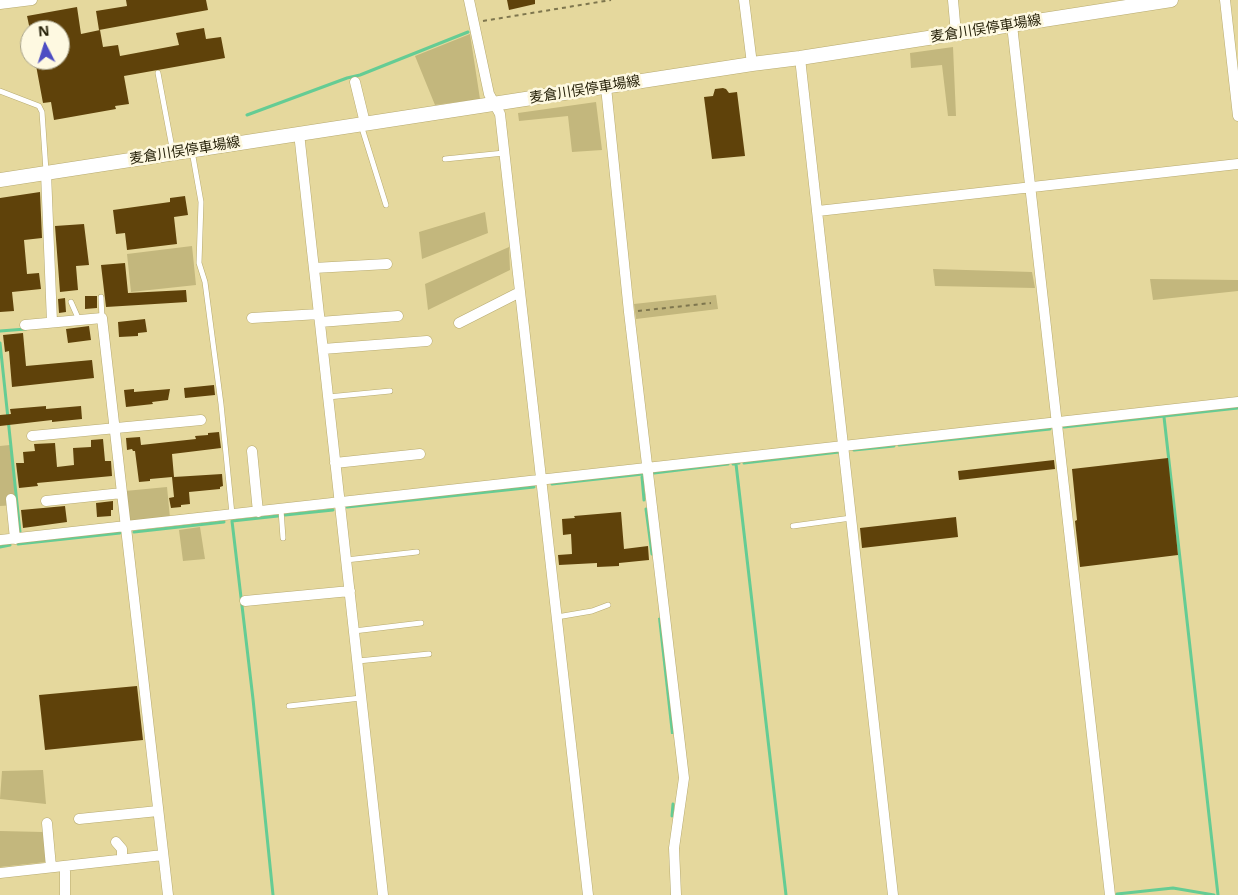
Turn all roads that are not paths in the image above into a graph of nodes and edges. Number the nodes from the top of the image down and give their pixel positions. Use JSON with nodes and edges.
{"nodes":[{"id":1,"x":32,"y":0,"type":"edge"},
{"id":2,"x":469,"y":0,"type":"edge"},
{"id":3,"x":744,"y":0,"type":"edge"},
{"id":4,"x":953,"y":0,"type":"edge"},
{"id":5,"x":1171,"y":0,"type":"edge"},
{"id":6,"x":1225,"y":0,"type":"edge"},
{"id":7,"x":0,"y":4,"type":"edge"},
{"id":8,"x":1012,"y":25,"type":"junction"},
{"id":9,"x":956,"y":34,"type":"junction"},
{"id":10,"x":800,"y":58,"type":"junction"},
{"id":11,"x":752,"y":64,"type":"junction"},
{"id":12,"x":158,"y":74,"type":"dead end"},
{"id":13,"x":355,"y":82,"type":"dead end"},
{"id":14,"x":606,"y":87,"type":"junction"},
{"id":15,"x":0,"y":92,"type":"edge"},
{"id":16,"x":494,"y":104,"type":"junction"},
{"id":17,"x":1238,"y":116,"type":"edge"},
{"id":18,"x":363,"y":124,"type":"junction"},
{"id":19,"x":299,"y":133,"type":"junction"},
{"id":20,"x":192,"y":150,"type":"junction"},
{"id":21,"x":173,"y":153,"type":"junction"},
{"id":22,"x":504,"y":153,"type":"junction"},
{"id":23,"x":445,"y":159,"type":"dead end"},
{"id":24,"x":1238,"y":164,"type":"edge"},
{"id":25,"x":46,"y":173,"type":"junction"},
{"id":26,"x":0,"y":180,"type":"edge"},
{"id":27,"x":1031,"y":187,"type":"junction"},
{"id":28,"x":386,"y":205,"type":"dead end"},
{"id":29,"x":818,"y":211,"type":"junction"},
{"id":30,"x":387,"y":264,"type":"dead end"},
{"id":31,"x":314,"y":268,"type":"junction"},
{"id":32,"x":520,"y":292,"type":"junction"},
{"id":33,"x":101,"y":297,"type":"dead end"},
{"id":34,"x":71,"y":302,"type":"dead end"},
{"id":35,"x":398,"y":316,"type":"dead end"},
{"id":36,"x":102,"y":318,"type":"junction"},
{"id":37,"x":252,"y":318,"type":"dead end"},
{"id":38,"x":319,"y":318,"type":"junction"},
{"id":39,"x":79,"y":320,"type":"junction"},
{"id":40,"x":52,"y":322,"type":"junction"},
{"id":41,"x":459,"y":323,"type":"dead end"},
{"id":42,"x":24,"y":325,"type":"dead end"},
{"id":43,"x":427,"y":341,"type":"dead end"},
{"id":44,"x":323,"y":349,"type":"junction"},
{"id":45,"x":390,"y":391,"type":"dead end"},
{"id":46,"x":328,"y":397,"type":"junction"},
{"id":47,"x":1238,"y":402,"type":"edge"},
{"id":48,"x":201,"y":420,"type":"dead end"},
{"id":49,"x":1057,"y":422,"type":"junction"},
{"id":50,"x":115,"y":428,"type":"junction"},
{"id":51,"x":32,"y":436,"type":"dead end"},
{"id":52,"x":843,"y":446,"type":"junction"},
{"id":53,"x":252,"y":451,"type":"dead end"},
{"id":54,"x":420,"y":454,"type":"dead end"},
{"id":55,"x":335,"y":463,"type":"junction"},
{"id":56,"x":647,"y":467,"type":"junction"},
{"id":57,"x":542,"y":480,"type":"junction"},
{"id":58,"x":122,"y":493,"type":"junction"},
{"id":59,"x":11,"y":499,"type":"dead end"},
{"id":60,"x":46,"y":501,"type":"dead end"},
{"id":61,"x":340,"y":503,"type":"junction"},
{"id":62,"x":281,"y":510,"type":"junction"},
{"id":63,"x":258,"y":512,"type":"junction"},
{"id":64,"x":232,"y":515,"type":"junction"},
{"id":65,"x":851,"y":518,"type":"junction"},
{"id":66,"x":793,"y":526,"type":"dead end"},
{"id":67,"x":126,"y":527,"type":"junction"},
{"id":68,"x":283,"y":538,"type":"dead end"},
{"id":69,"x":14,"y":539,"type":"junction"},
{"id":70,"x":0,"y":540,"type":"edge"},
{"id":71,"x":418,"y":552,"type":"dead end"},
{"id":72,"x":346,"y":560,"type":"junction"},
{"id":73,"x":350,"y":591,"type":"junction"},
{"id":74,"x":245,"y":601,"type":"dead end"},
{"id":75,"x":608,"y":605,"type":"dead end"},
{"id":76,"x":557,"y":617,"type":"junction"},
{"id":77,"x":421,"y":623,"type":"dead end"},
{"id":78,"x":354,"y":631,"type":"junction"},
{"id":79,"x":429,"y":654,"type":"dead end"},
{"id":80,"x":357,"y":661,"type":"junction"},
{"id":81,"x":361,"y":698,"type":"junction"},
{"id":82,"x":289,"y":706,"type":"dead end"},
{"id":83,"x":158,"y":811,"type":"junction"},
{"id":84,"x":79,"y":819,"type":"dead end"},
{"id":85,"x":47,"y":823,"type":"dead end"},
{"id":86,"x":116,"y":842,"type":"dead end"},
{"id":87,"x":163,"y":855,"type":"junction"},
{"id":88,"x":122,"y":859,"type":"junction"},
{"id":89,"x":65,"y":866,"type":"junction"},
{"id":90,"x":51,"y":867,"type":"junction"},
{"id":91,"x":0,"y":873,"type":"edge"},
{"id":92,"x":64,"y":895,"type":"edge"},
{"id":93,"x":168,"y":895,"type":"edge"},
{"id":94,"x":383,"y":895,"type":"edge"},
{"id":95,"x":588,"y":895,"type":"edge"},
{"id":96,"x":676,"y":895,"type":"edge"},
{"id":97,"x":893,"y":895,"type":"edge"},
{"id":98,"x":1110,"y":895,"type":"edge"}],
"edges":[{"from":1,"to":7,"type":"street"},
{"from":2,"to":16,"type":"street"},
{"from":3,"to":11,"type":"street"},
{"from":4,"to":9,"type":"street"},
{"from":5,"to":8,"type":"main road","name":"麦倉川俣停車場線"},
{"from":6,"to":17,"type":"street"},
{"from":8,"to":9,"type":"main road","name":"麦倉川俣停車場線"},
{"from":8,"to":27,"type":"street"},
{"from":9,"to":10,"type":"main road","name":"麦倉川俣停車場線"},
{"from":10,"to":11,"type":"main road","name":"麦倉川俣停車場線"},
{"from":10,"to":29,"type":"street"},
{"from":11,"to":14,"type":"main road","name":"麦倉川俣停車場線"},
{"from":12,"to":21,"type":"lane"},
{"from":13,"to":18,"type":"street"},
{"from":14,"to":16,"type":"main road","name":"麦倉川俣停車場線"},
{"from":14,"to":56,"type":"street"},
{"from":15,"to":25,"type":"lane"},
{"from":16,"to":18,"type":"main road","name":"麦倉川俣停車場線"},
{"from":16,"to":22,"type":"street"},
{"from":18,"to":19,"type":"main road","name":"麦倉川俣停車場線"},
{"from":18,"to":28,"type":"lane"},
{"from":19,"to":20,"type":"main road","name":"麦倉川俣停車場線"},
{"from":19,"to":31,"type":"street"},
{"from":20,"to":21,"type":"main road","name":"麦倉川俣停車場線"},
{"from":20,"to":64,"type":"lane"},
{"from":21,"to":25,"type":"main road","name":"麦倉川俣停車場線"},
{"from":22,"to":23,"type":"lane"},
{"from":22,"to":32,"type":"street"},
{"from":24,"to":27,"type":"street"},
{"from":25,"to":26,"type":"main road","name":"麦倉川俣停車場線"},
{"from":25,"to":40,"type":"street"},
{"from":27,"to":29,"type":"street"},
{"from":27,"to":49,"type":"street"},
{"from":29,"to":52,"type":"street"},
{"from":30,"to":31,"type":"street"},
{"from":31,"to":38,"type":"street"},
{"from":32,"to":41,"type":"street"},
{"from":32,"to":57,"type":"street"},
{"from":33,"to":36,"type":"lane"},
{"from":34,"to":39,"type":"lane"},
{"from":35,"to":38,"type":"street"},
{"from":36,"to":39,"type":"street"},
{"from":36,"to":50,"type":"street"},
{"from":37,"to":38,"type":"street"},
{"from":38,"to":44,"type":"street"},
{"from":39,"to":40,"type":"street"},
{"from":40,"to":42,"type":"street"},
{"from":43,"to":44,"type":"street"},
{"from":44,"to":46,"type":"street"},
{"from":45,"to":46,"type":"lane"},
{"from":46,"to":55,"type":"street"},
{"from":47,"to":49,"type":"street"},
{"from":48,"to":50,"type":"street"},
{"from":49,"to":52,"type":"street"},
{"from":49,"to":98,"type":"street"},
{"from":50,"to":51,"type":"street"},
{"from":50,"to":58,"type":"street"},
{"from":52,"to":56,"type":"street"},
{"from":52,"to":65,"type":"street"},
{"from":53,"to":63,"type":"street"},
{"from":54,"to":55,"type":"street"},
{"from":55,"to":61,"type":"street"},
{"from":56,"to":57,"type":"street"},
{"from":56,"to":96,"type":"street"},
{"from":57,"to":61,"type":"street"},
{"from":57,"to":76,"type":"street"},
{"from":58,"to":60,"type":"street"},
{"from":58,"to":67,"type":"street"},
{"from":59,"to":69,"type":"street"},
{"from":61,"to":62,"type":"street"},
{"from":61,"to":72,"type":"street"},
{"from":62,"to":63,"type":"street"},
{"from":62,"to":68,"type":"lane"},
{"from":63,"to":64,"type":"street"},
{"from":64,"to":67,"type":"street"},
{"from":65,"to":66,"type":"lane"},
{"from":65,"to":97,"type":"street"},
{"from":67,"to":69,"type":"street"},
{"from":67,"to":83,"type":"street"},
{"from":69,"to":70,"type":"street"},
{"from":71,"to":72,"type":"lane"},
{"from":72,"to":73,"type":"street"},
{"from":73,"to":74,"type":"street"},
{"from":73,"to":78,"type":"street"},
{"from":75,"to":76,"type":"lane"},
{"from":76,"to":95,"type":"street"},
{"from":77,"to":78,"type":"lane"},
{"from":78,"to":80,"type":"street"},
{"from":79,"to":80,"type":"lane"},
{"from":80,"to":81,"type":"street"},
{"from":81,"to":82,"type":"lane"},
{"from":81,"to":94,"type":"street"},
{"from":83,"to":84,"type":"street"},
{"from":83,"to":87,"type":"street"},
{"from":85,"to":90,"type":"street"},
{"from":86,"to":88,"type":"street"},
{"from":87,"to":88,"type":"street"},
{"from":87,"to":93,"type":"street"},
{"from":88,"to":89,"type":"street"},
{"from":89,"to":90,"type":"street"},
{"from":89,"to":92,"type":"street"},
{"from":90,"to":91,"type":"street"}]}
